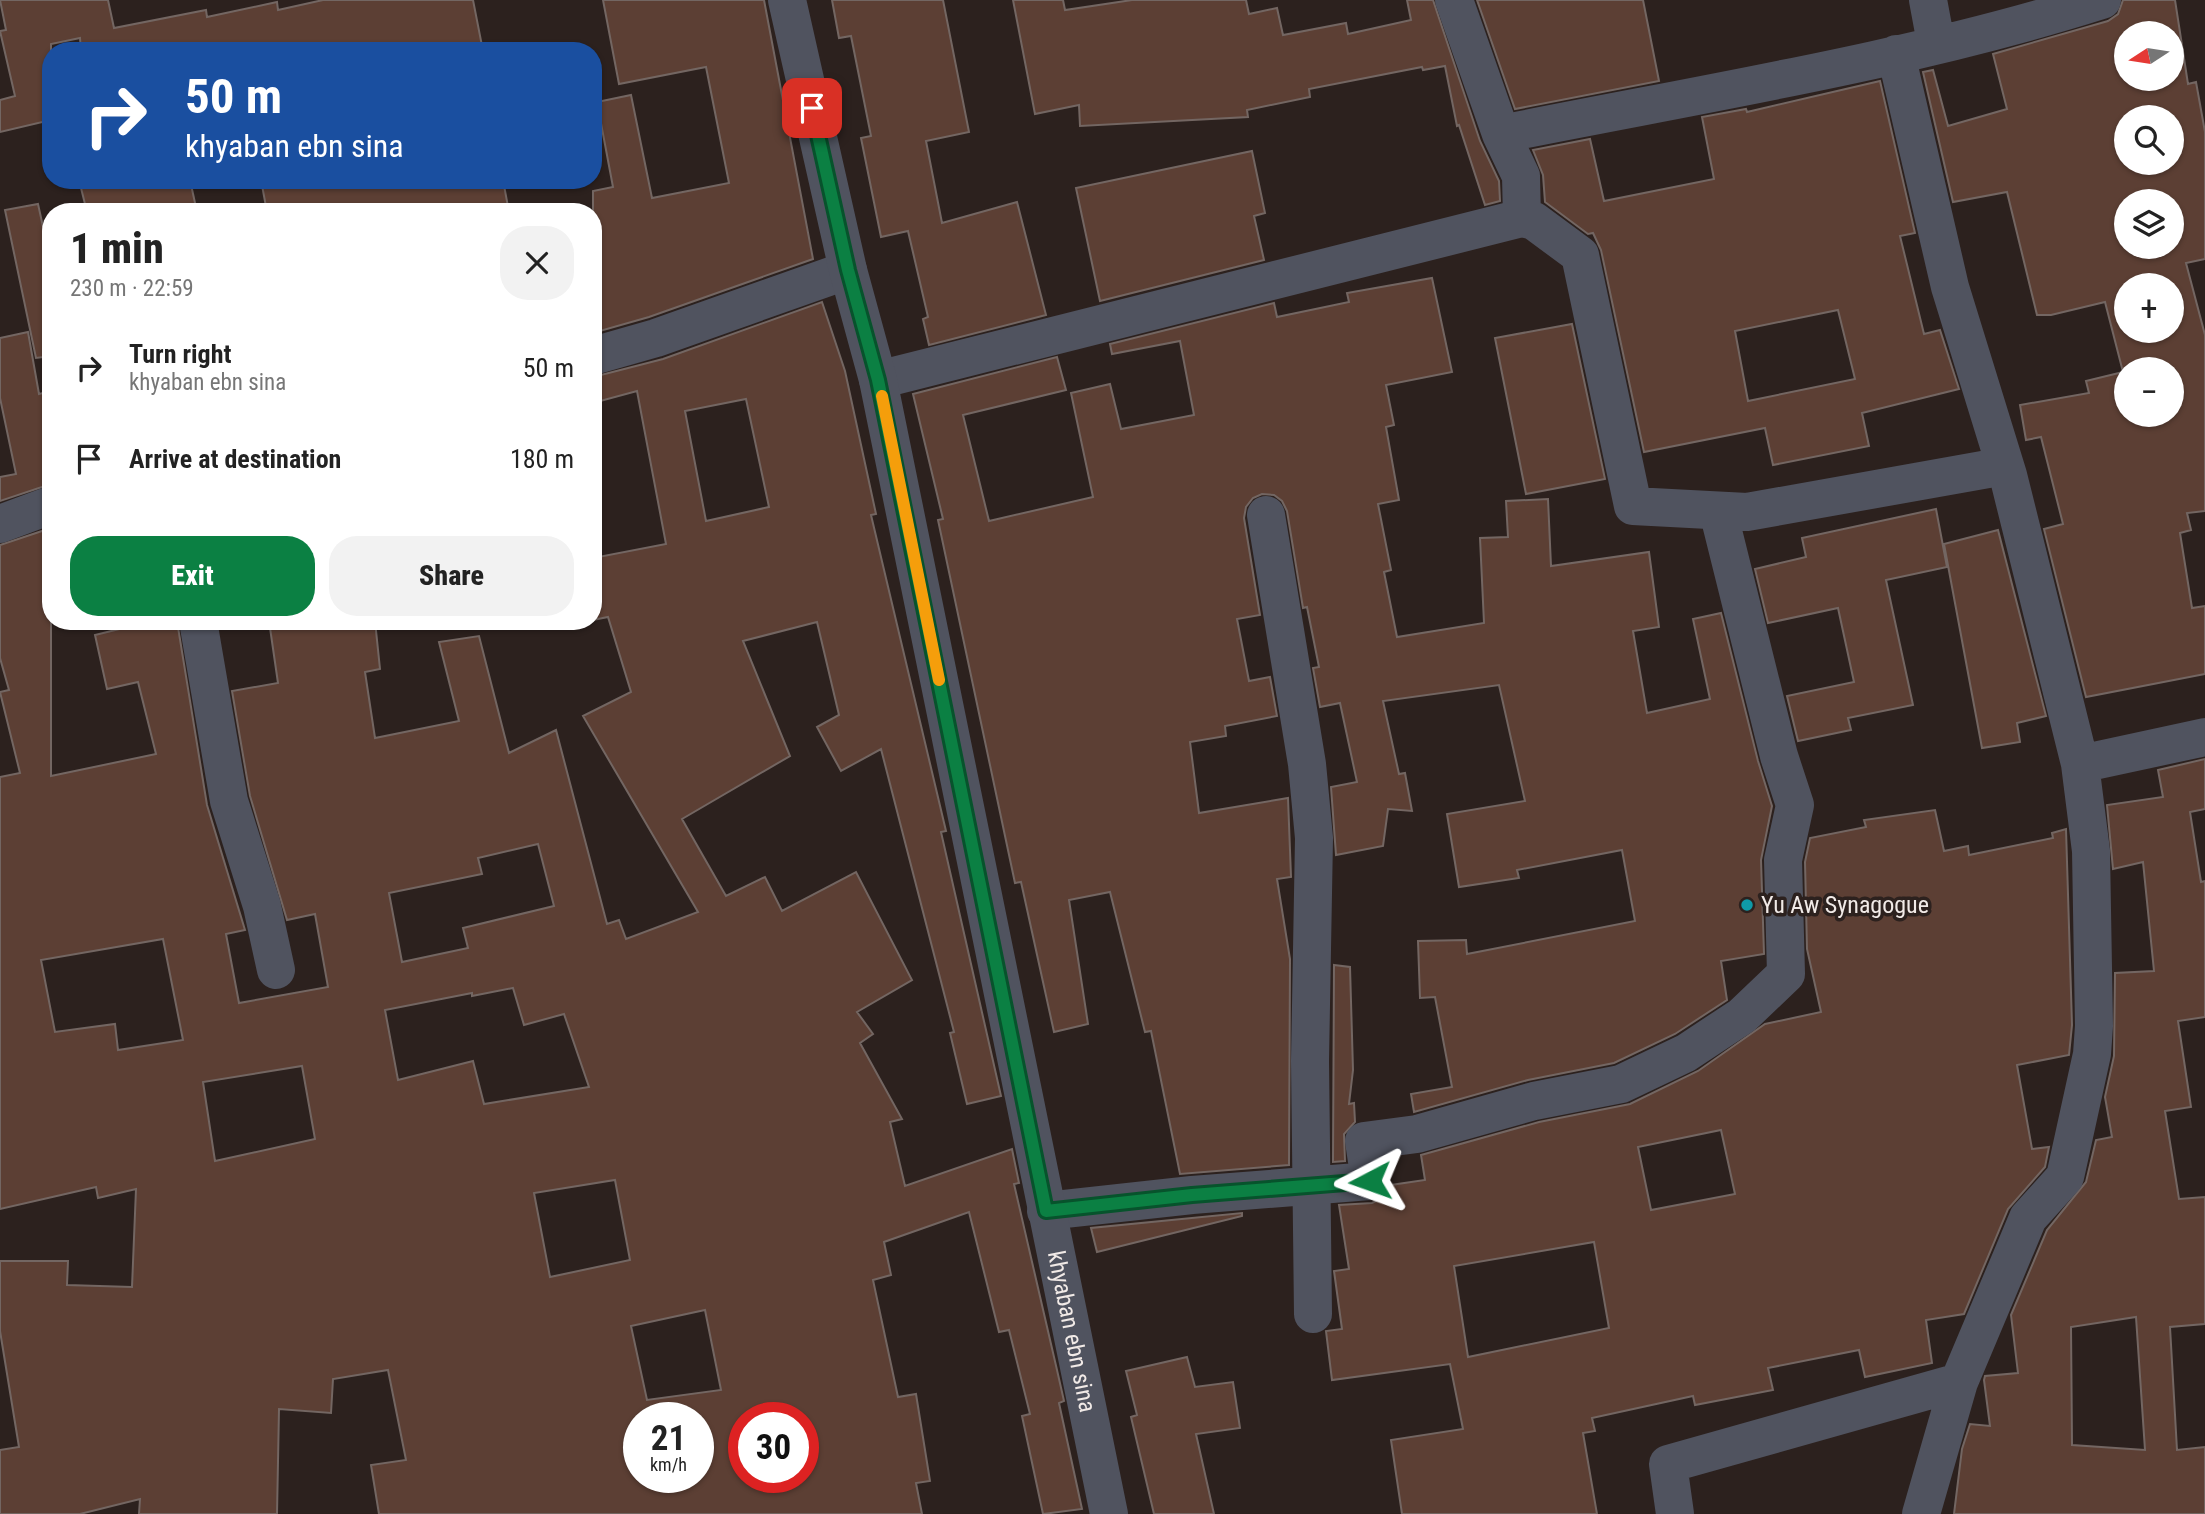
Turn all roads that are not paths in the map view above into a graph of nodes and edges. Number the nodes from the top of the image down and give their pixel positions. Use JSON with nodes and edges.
{"nodes":[{"id":1,"x":787,"y":0,"type":"edge"},
{"id":2,"x":1454,"y":0,"type":"edge"},
{"id":3,"x":1928,"y":0,"type":"edge"},
{"id":4,"x":2102,"y":0,"type":"edge"},
{"id":5,"x":1936,"y":43,"type":"junction"},
{"id":6,"x":1896,"y":54,"type":"junction"},
{"id":7,"x":1502,"y":134,"type":"junction"},
{"id":8,"x":1522,"y":218,"type":"junction"},
{"id":9,"x":848,"y":270,"type":"junction"},
{"id":10,"x":602,"y":353,"type":"edge"},
{"id":11,"x":878,"y":380,"type":"junction"},
{"id":12,"x":2005,"y":466,"type":"junction"},
{"id":13,"x":42,"y":508,"type":"edge"},
{"id":14,"x":1718,"y":511,"type":"junction"},
{"id":15,"x":1266,"y":515,"type":"dead end"},
{"id":16,"x":0,"y":524,"type":"edge"},
{"id":17,"x":200,"y":630,"type":"edge"},
{"id":18,"x":2205,"y":737,"type":"edge"},
{"id":19,"x":2080,"y":764,"type":"junction"},
{"id":20,"x":276,"y":970,"type":"dead end"},
{"id":21,"x":1310,"y":1185,"type":"junction"},
{"id":22,"x":1046,"y":1211,"type":"junction"},
{"id":23,"x":1313,"y":1314,"type":"dead end"},
{"id":24,"x":1959,"y":1382,"type":"junction"},
{"id":25,"x":1109,"y":1514,"type":"edge"},
{"id":26,"x":1675,"y":1514,"type":"edge"},
{"id":27,"x":1921,"y":1514,"type":"edge"}],
"edges":[{"from":1,"to":9,"type":"street","name":"khyaban ebn sina"},
{"from":2,"to":7,"type":"street"},
{"from":3,"to":5,"type":"street"},
{"from":4,"to":5,"type":"street"},
{"from":5,"to":6,"type":"street"},
{"from":6,"to":7,"type":"street"},
{"from":6,"to":12,"type":"street"},
{"from":7,"to":8,"type":"street"},
{"from":8,"to":11,"type":"street"},
{"from":8,"to":14,"type":"street"},
{"from":9,"to":10,"type":"street"},
{"from":9,"to":11,"type":"street","name":"khyaban ebn sina"},
{"from":11,"to":22,"type":"street","name":"khyaban ebn sina"},
{"from":12,"to":14,"type":"street"},
{"from":12,"to":19,"type":"street"},
{"from":13,"to":16,"type":"street"},
{"from":14,"to":21,"type":"street"},
{"from":15,"to":21,"type":"street"},
{"from":17,"to":20,"type":"street"},
{"from":18,"to":19,"type":"street"},
{"from":19,"to":24,"type":"street"},
{"from":21,"to":22,"type":"street"},
{"from":21,"to":23,"type":"street"},
{"from":22,"to":25,"type":"street","name":"khyaban ebn sina"},
{"from":24,"to":26,"type":"street"},
{"from":24,"to":27,"type":"street"}]}
